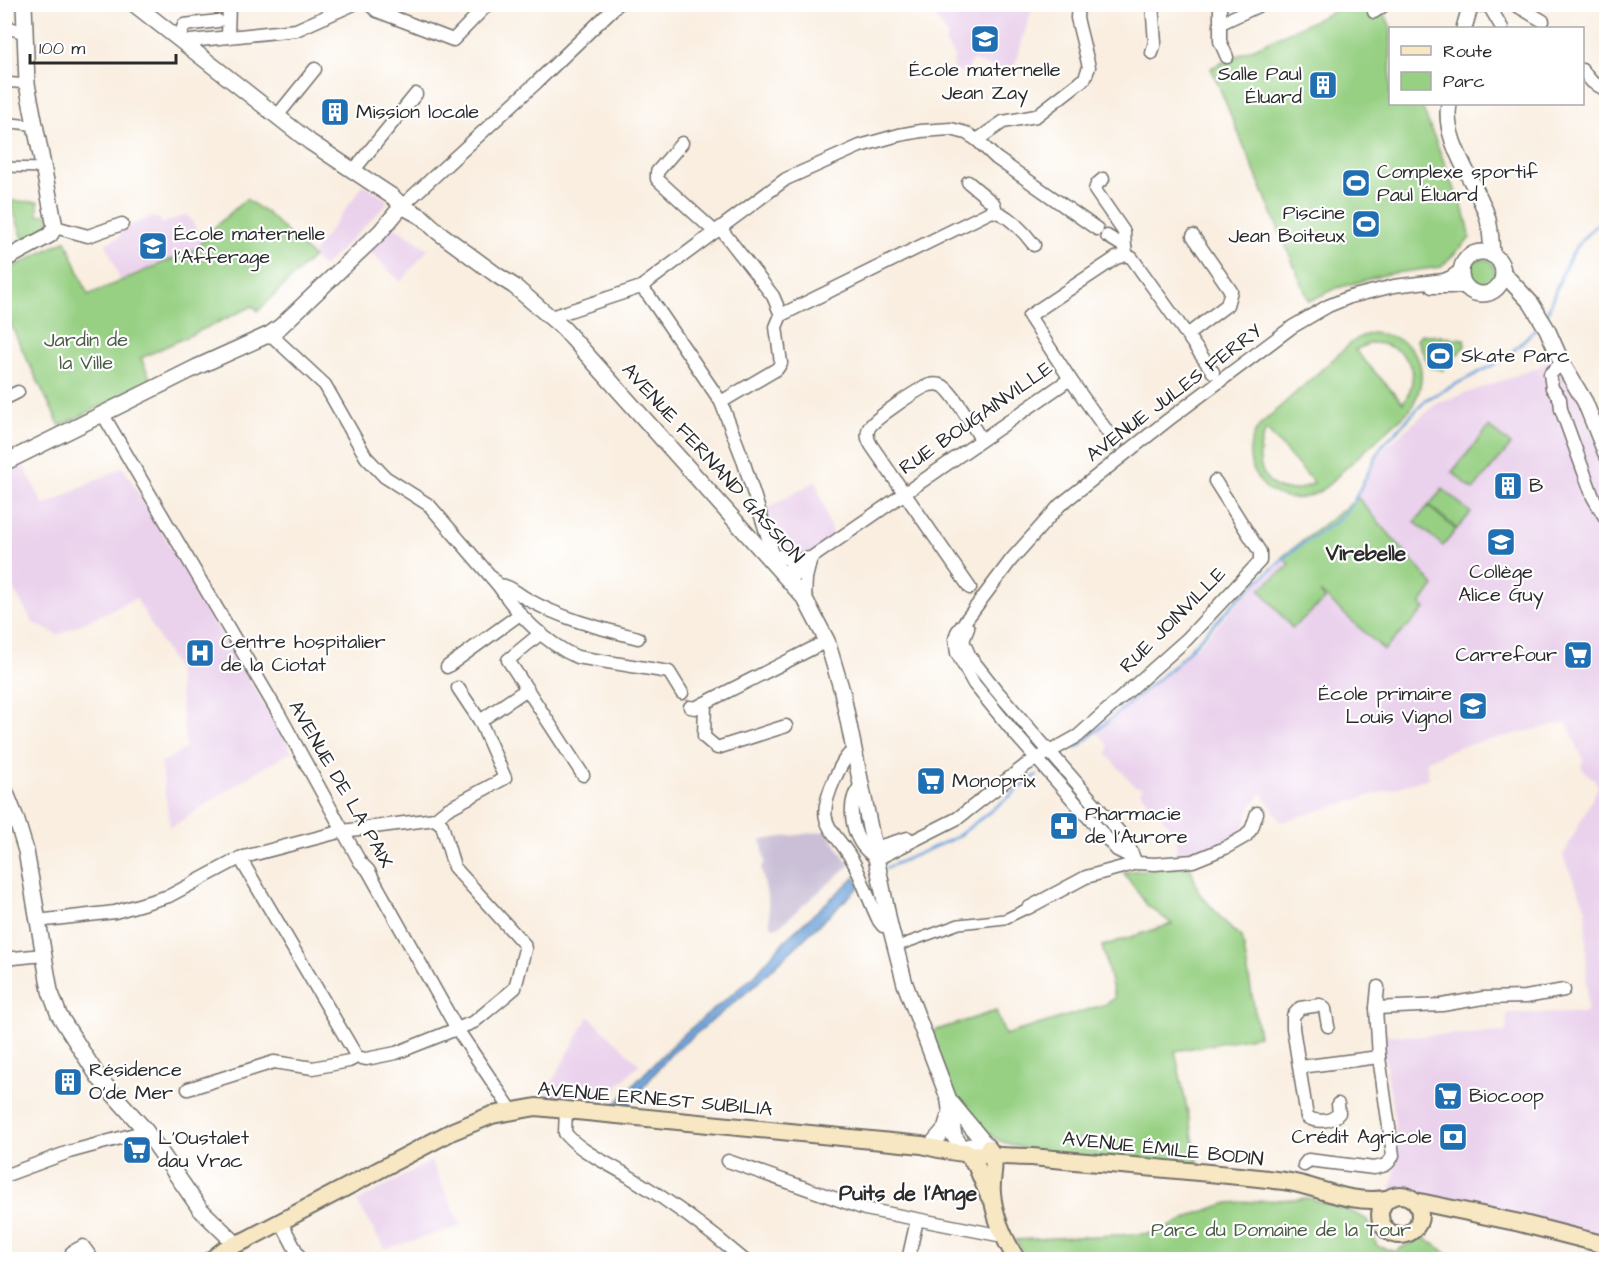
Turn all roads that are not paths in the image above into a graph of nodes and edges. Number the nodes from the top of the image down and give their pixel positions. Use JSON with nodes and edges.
{"nodes":[{"id":1,"x":24,"y":4,"type":"edge"},
{"id":2,"x":229,"y":4,"type":"edge"},
{"id":3,"x":354,"y":4,"type":"edge"},
{"id":4,"x":369,"y":4,"type":"edge"},
{"id":5,"x":488,"y":4,"type":"edge"},
{"id":6,"x":618,"y":4,"type":"edge"},
{"id":7,"x":1078,"y":4,"type":"edge"},
{"id":8,"x":1152,"y":4,"type":"edge"},
{"id":9,"x":1220,"y":4,"type":"edge"},
{"id":10,"x":1262,"y":4,"type":"edge"},
{"id":11,"x":1386,"y":4,"type":"edge"},
{"id":12,"x":1471,"y":4,"type":"edge"},
{"id":13,"x":1488,"y":4,"type":"edge"},
{"id":14,"x":1514,"y":4,"type":"edge"},
{"id":15,"x":1533,"y":4,"type":"edge"},
{"id":16,"x":137,"y":5,"type":"edge"},
{"id":17,"x":1374,"y":12,"type":"dead end"},
{"id":18,"x":218,"y":21,"type":"dead end"},
{"id":19,"x":6,"y":23,"type":"edge"},
{"id":20,"x":1221,"y":23,"type":"junction"},
{"id":21,"x":1546,"y":25,"type":"edge"},
{"id":22,"x":25,"y":27,"type":"junction"},
{"id":23,"x":1464,"y":27,"type":"edge"},
{"id":24,"x":1501,"y":27,"type":"edge"},
{"id":25,"x":228,"y":37,"type":"junction"},
{"id":26,"x":182,"y":42,"type":"junction"},
{"id":27,"x":1152,"y":53,"type":"dead end"},
{"id":28,"x":1227,"y":57,"type":"dead end"},
{"id":29,"x":315,"y":69,"type":"dead end"},
{"id":30,"x":1584,"y":72,"type":"edge"},
{"id":31,"x":4,"y":82,"type":"edge"},
{"id":32,"x":27,"y":84,"type":"junction"},
{"id":33,"x":1606,"y":90,"type":"edge"},
{"id":34,"x":417,"y":94,"type":"dead end"},
{"id":35,"x":1449,"y":105,"type":"edge"},
{"id":36,"x":277,"y":116,"type":"junction"},
{"id":37,"x":4,"y":122,"type":"edge"},
{"id":38,"x":37,"y":126,"type":"junction"},
{"id":39,"x":977,"y":140,"type":"junction"},
{"id":40,"x":682,"y":143,"type":"dead end"},
{"id":41,"x":4,"y":167,"type":"edge"},
{"id":42,"x":45,"y":168,"type":"junction"},
{"id":43,"x":353,"y":171,"type":"junction"},
{"id":44,"x":1103,"y":179,"type":"dead end"},
{"id":45,"x":968,"y":182,"type":"dead end"},
{"id":46,"x":400,"y":208,"type":"junction"},
{"id":47,"x":996,"y":211,"type":"junction"},
{"id":48,"x":56,"y":224,"type":"junction"},
{"id":49,"x":122,"y":224,"type":"dead end"},
{"id":50,"x":718,"y":230,"type":"junction"},
{"id":51,"x":1193,"y":236,"type":"dead end"},
{"id":52,"x":1034,"y":245,"type":"dead end"},
{"id":53,"x":1125,"y":251,"type":"junction"},
{"id":54,"x":1485,"y":253,"type":"junction"},
{"id":55,"x":4,"y":260,"type":"edge"},
{"id":56,"x":1461,"y":270,"type":"junction"},
{"id":57,"x":1500,"y":280,"type":"junction"},
{"id":58,"x":1416,"y":284,"type":"junction"},
{"id":59,"x":641,"y":287,"type":"junction"},
{"id":60,"x":1466,"y":287,"type":"junction"},
{"id":61,"x":781,"y":315,"type":"junction"},
{"id":62,"x":551,"y":317,"type":"junction"},
{"id":63,"x":1549,"y":332,"type":"junction"},
{"id":64,"x":270,"y":334,"type":"junction"},
{"id":65,"x":1187,"y":335,"type":"junction"},
{"id":66,"x":1562,"y":363,"type":"junction"},
{"id":67,"x":1213,"y":372,"type":"dead end"},
{"id":68,"x":1070,"y":379,"type":"junction"},
{"id":69,"x":721,"y":402,"type":"junction"},
{"id":70,"x":102,"y":413,"type":"junction"},
{"id":71,"x":981,"y":440,"type":"junction"},
{"id":72,"x":1606,"y":440,"type":"edge"},
{"id":73,"x":1116,"y":444,"type":"dead end"},
{"id":74,"x":1606,"y":454,"type":"edge"},
{"id":75,"x":4,"y":463,"type":"edge"},
{"id":76,"x":1215,"y":481,"type":"dead end"},
{"id":77,"x":904,"y":493,"type":"junction"},
{"id":78,"x":1606,"y":519,"type":"edge"},
{"id":79,"x":806,"y":561,"type":"junction"},
{"id":80,"x":772,"y":562,"type":"junction"},
{"id":81,"x":786,"y":576,"type":"junction"},
{"id":82,"x":498,"y":585,"type":"junction"},
{"id":83,"x":970,"y":588,"type":"dead end"},
{"id":84,"x":990,"y":588,"type":"junction"},
{"id":85,"x":805,"y":599,"type":"junction"},
{"id":86,"x":520,"y":614,"type":"junction"},
{"id":87,"x":541,"y":633,"type":"junction"},
{"id":88,"x":638,"y":638,"type":"dead end"},
{"id":89,"x":827,"y":640,"type":"junction"},
{"id":90,"x":447,"y":667,"type":"dead end"},
{"id":91,"x":458,"y":688,"type":"dead end"},
{"id":92,"x":528,"y":689,"type":"junction"},
{"id":93,"x":682,"y":693,"type":"dead end"},
{"id":94,"x":705,"y":703,"type":"junction"},
{"id":95,"x":690,"y":707,"type":"dead end"},
{"id":96,"x":480,"y":721,"type":"junction"},
{"id":97,"x":786,"y":726,"type":"dead end"},
{"id":98,"x":853,"y":751,"type":"junction"},
{"id":99,"x":1049,"y":751,"type":"junction"},
{"id":100,"x":1036,"y":759,"type":"junction"},
{"id":101,"x":583,"y":775,"type":"dead end"},
{"id":102,"x":4,"y":788,"type":"edge"},
{"id":103,"x":1257,"y":813,"type":"dead end"},
{"id":104,"x":435,"y":819,"type":"junction"},
{"id":105,"x":343,"y":831,"type":"junction"},
{"id":106,"x":875,"y":854,"type":"junction"},
{"id":107,"x":240,"y":858,"type":"junction"},
{"id":108,"x":1135,"y":860,"type":"junction"},
{"id":109,"x":1028,"y":908,"type":"joint"},
{"id":110,"x":37,"y":921,"type":"junction"},
{"id":111,"x":890,"y":926,"type":"junction"},
{"id":112,"x":895,"y":948,"type":"junction"},
{"id":113,"x":44,"y":955,"type":"junction"},
{"id":114,"x":4,"y":959,"type":"edge"},
{"id":115,"x":1377,"y":987,"type":"dead end"},
{"id":116,"x":1564,"y":990,"type":"dead end"},
{"id":117,"x":1376,"y":1008,"type":"junction"},
{"id":118,"x":1328,"y":1026,"type":"dead end"},
{"id":119,"x":457,"y":1029,"type":"junction"},
{"id":120,"x":357,"y":1057,"type":"junction"},
{"id":121,"x":1379,"y":1057,"type":"junction"},
{"id":122,"x":1300,"y":1067,"type":"junction"},
{"id":123,"x":188,"y":1089,"type":"dead end"},
{"id":124,"x":1338,"y":1104,"type":"dead end"},
{"id":125,"x":949,"y":1107,"type":"junction"},
{"id":126,"x":566,"y":1110,"type":"junction"},
{"id":127,"x":512,"y":1111,"type":"junction"},
{"id":128,"x":146,"y":1131,"type":"junction"},
{"id":129,"x":927,"y":1144,"type":"junction"},
{"id":130,"x":975,"y":1148,"type":"junction"},
{"id":131,"x":1021,"y":1157,"type":"junction"},
{"id":132,"x":728,"y":1161,"type":"dead end"},
{"id":133,"x":1304,"y":1165,"type":"dead end"},
{"id":134,"x":4,"y":1176,"type":"edge"},
{"id":135,"x":1295,"y":1183,"type":"junction"},
{"id":136,"x":1387,"y":1199,"type":"junction"},
{"id":137,"x":1415,"y":1201,"type":"junction"},
{"id":138,"x":993,"y":1204,"type":"junction"},
{"id":139,"x":1463,"y":1211,"type":"junction"},
{"id":140,"x":916,"y":1220,"type":"junction"},
{"id":141,"x":1380,"y":1221,"type":"junction"},
{"id":142,"x":280,"y":1222,"type":"junction"},
{"id":143,"x":1416,"y":1227,"type":"junction"},
{"id":144,"x":1003,"y":1236,"type":"junction"},
{"id":145,"x":1603,"y":1245,"type":"edge"},
{"id":146,"x":238,"y":1252,"type":"edge"},
{"id":147,"x":71,"y":1257,"type":"dead end"},
{"id":148,"x":93,"y":1260,"type":"edge"},
{"id":149,"x":211,"y":1260,"type":"edge"},
{"id":150,"x":301,"y":1260,"type":"edge"},
{"id":151,"x":744,"y":1260,"type":"edge"},
{"id":152,"x":908,"y":1260,"type":"edge"},
{"id":153,"x":1017,"y":1260,"type":"edge"}],
"edges":[{"from":1,"to":22,"type":"street"},
{"from":2,"to":25,"type":"street"},
{"from":3,"to":25,"type":"street"},
{"from":4,"to":5,"type":"street"},
{"from":6,"to":46,"type":"street"},
{"from":7,"to":39,"type":"street"},
{"from":8,"to":27,"type":"street"},
{"from":9,"to":20,"type":"street"},
{"from":10,"to":20,"type":"street"},
{"from":11,"to":17,"type":"street"},
{"from":12,"to":13,"type":"street"},
{"from":12,"to":23,"type":"street"},
{"from":13,"to":24,"type":"street"},
{"from":14,"to":21,"type":"street"},
{"from":15,"to":21,"type":"street"},
{"from":16,"to":26,"type":"street","name":"AVENUE FERNAND GASSION"},
{"from":18,"to":26,"type":"street"},
{"from":19,"to":22,"type":"street"},
{"from":20,"to":28,"type":"street"},
{"from":22,"to":32,"type":"street"},
{"from":25,"to":26,"type":"street"},
{"from":26,"to":36,"type":"street","name":"AVENUE FERNAND GASSION"},
{"from":29,"to":36,"type":"street"},
{"from":30,"to":33,"type":"street"},
{"from":31,"to":32,"type":"street"},
{"from":32,"to":38,"type":"street"},
{"from":34,"to":43,"type":"street"},
{"from":35,"to":54,"type":"street"},
{"from":36,"to":43,"type":"street","name":"AVENUE FERNAND GASSION"},
{"from":37,"to":38,"type":"street"},
{"from":38,"to":42,"type":"street"},
{"from":39,"to":50,"type":"street"},
{"from":39,"to":53,"type":"street"},
{"from":40,"to":50,"type":"street"},
{"from":41,"to":42,"type":"street"},
{"from":42,"to":48,"type":"street"},
{"from":43,"to":46,"type":"street","name":"AVENUE FERNAND GASSION"},
{"from":44,"to":53,"type":"street"},
{"from":45,"to":47,"type":"street"},
{"from":46,"to":62,"type":"street","name":"AVENUE FERNAND GASSION"},
{"from":46,"to":64,"type":"street"},
{"from":47,"to":52,"type":"street"},
{"from":47,"to":61,"type":"street"},
{"from":48,"to":49,"type":"street"},
{"from":48,"to":55,"type":"street"},
{"from":50,"to":59,"type":"street"},
{"from":50,"to":61,"type":"street"},
{"from":51,"to":65,"type":"street"},
{"from":53,"to":65,"type":"street"},
{"from":53,"to":68,"type":"street","name":"RUE BOUGAINVILLE"},
{"from":54,"to":56,"type":"street"},
{"from":54,"to":57,"type":"street"},
{"from":56,"to":58,"type":"street","name":"AVENUE JULES FERRY"},
{"from":56,"to":60,"type":"street"},
{"from":57,"to":60,"type":"street"},
{"from":57,"to":63,"type":"street"},
{"from":58,"to":60,"type":"street","name":"AVENUE JULES FERRY"},
{"from":58,"to":84,"type":"street","name":"AVENUE JULES FERRY"},
{"from":59,"to":62,"type":"street"},
{"from":59,"to":69,"type":"street"},
{"from":61,"to":69,"type":"street"},
{"from":62,"to":80,"type":"street","name":"AVENUE FERNAND GASSION"},
{"from":63,"to":66,"type":"street"},
{"from":63,"to":72,"type":"street"},
{"from":64,"to":70,"type":"street"},
{"from":64,"to":82,"type":"street"},
{"from":65,"to":67,"type":"street"},
{"from":66,"to":74,"type":"street"},
{"from":66,"to":78,"type":"street"},
{"from":68,"to":71,"type":"street","name":"RUE BOUGAINVILLE"},
{"from":68,"to":73,"type":"street"},
{"from":69,"to":80,"type":"street"},
{"from":70,"to":75,"type":"street"},
{"from":70,"to":105,"type":"street","name":"AVENUE DE LA PAIX"},
{"from":71,"to":77,"type":"street","name":"RUE BOUGAINVILLE"},
{"from":71,"to":77,"type":"street"},
{"from":76,"to":99,"type":"street","name":"RUE JOINVILLE"},
{"from":77,"to":79,"type":"street","name":"RUE BOUGAINVILLE"},
{"from":77,"to":83,"type":"street"},
{"from":79,"to":80,"type":"street"},
{"from":79,"to":81,"type":"street","name":"RUE BOUGAINVILLE"},
{"from":79,"to":85,"type":"street"},
{"from":80,"to":81,"type":"street","name":"AVENUE FERNAND GASSION"},
{"from":81,"to":85,"type":"street","name":"AVENUE FERNAND GASSION"},
{"from":82,"to":86,"type":"street"},
{"from":82,"to":88,"type":"street"},
{"from":84,"to":99,"type":"street","name":"AVENUE JULES FERRY"},
{"from":84,"to":100,"type":"street","name":"AVENUE JULES FERRY"},
{"from":85,"to":89,"type":"street","name":"AVENUE FERNAND GASSION"},
{"from":86,"to":87,"type":"street"},
{"from":86,"to":90,"type":"street"},
{"from":87,"to":92,"type":"street"},
{"from":87,"to":93,"type":"street"},
{"from":89,"to":94,"type":"street"},
{"from":89,"to":98,"type":"street","name":"AVENUE FERNAND GASSION"},
{"from":91,"to":96,"type":"street"},
{"from":92,"to":96,"type":"street"},
{"from":92,"to":101,"type":"street"},
{"from":94,"to":95,"type":"street"},
{"from":94,"to":97,"type":"street"},
{"from":96,"to":104,"type":"street"},
{"from":98,"to":106,"type":"street","name":"AVENUE FERNAND GASSION"},
{"from":98,"to":111,"type":"street"},
{"from":99,"to":100,"type":"street","name":"RUE JOINVILLE"},
{"from":99,"to":108,"type":"street","name":"AVENUE JULES FERRY"},
{"from":100,"to":106,"type":"street","name":"RUE JOINVILLE"},
{"from":100,"to":108,"type":"street","name":"AVENUE JULES FERRY"},
{"from":102,"to":110,"type":"street"},
{"from":103,"to":108,"type":"street"},
{"from":104,"to":105,"type":"street"},
{"from":104,"to":119,"type":"street"},
{"from":105,"to":107,"type":"street"},
{"from":105,"to":119,"type":"street","name":"AVENUE DE LA PAIX"},
{"from":106,"to":111,"type":"street","name":"AVENUE FERNAND GASSION"},
{"from":107,"to":110,"type":"street"},
{"from":107,"to":120,"type":"street"},
{"from":108,"to":109,"type":"street"},
{"from":109,"to":112,"type":"street"},
{"from":110,"to":113,"type":"street"},
{"from":111,"to":112,"type":"street","name":"AVENUE FERNAND GASSION"},
{"from":112,"to":125,"type":"street","name":"AVENUE FERNAND GASSION"},
{"from":113,"to":114,"type":"street"},
{"from":113,"to":128,"type":"street"},
{"from":115,"to":117,"type":"street"},
{"from":116,"to":117,"type":"street"},
{"from":117,"to":121,"type":"street"},
{"from":118,"to":122,"type":"street"},
{"from":119,"to":120,"type":"street"},
{"from":119,"to":127,"type":"street","name":"AVENUE DE LA PAIX"},
{"from":120,"to":123,"type":"street"},
{"from":121,"to":122,"type":"street"},
{"from":121,"to":133,"type":"street"},
{"from":122,"to":124,"type":"street"},
{"from":125,"to":129,"type":"street"},
{"from":125,"to":130,"type":"street","name":"AVENUE FERNAND GASSION"},
{"from":126,"to":127,"type":"main road","name":"AVENUE ERNEST SUBILIA"},
{"from":126,"to":129,"type":"main road","name":"AVENUE ERNEST SUBILIA"},
{"from":126,"to":151,"type":"street"},
{"from":127,"to":142,"type":"main road","name":"AVENUE ERNEST SUBILIA"},
{"from":128,"to":134,"type":"street"},
{"from":128,"to":146,"type":"street"},
{"from":129,"to":130,"type":"main road","name":"AVENUE ERNEST SUBILIA"},
{"from":130,"to":131,"type":"main road","name":"AVENUE ÉMILE BODIN"},
{"from":130,"to":138,"type":"main road"},
{"from":131,"to":135,"type":"main road","name":"AVENUE ÉMILE BODIN"},
{"from":131,"to":138,"type":"main road"},
{"from":132,"to":140,"type":"street"},
{"from":135,"to":136,"type":"main road","name":"AVENUE ÉMILE BODIN"},
{"from":135,"to":141,"type":"main road","name":"AVENUE ÉMILE BODIN"},
{"from":136,"to":137,"type":"main road"},
{"from":136,"to":141,"type":"main road"},
{"from":137,"to":139,"type":"main road"},
{"from":137,"to":143,"type":"main road"},
{"from":138,"to":144,"type":"main road"},
{"from":139,"to":143,"type":"main road"},
{"from":139,"to":145,"type":"main road"},
{"from":140,"to":144,"type":"street"},
{"from":140,"to":152,"type":"street"},
{"from":141,"to":143,"type":"main road"},
{"from":142,"to":146,"type":"main road","name":"AVENUE ERNEST SUBILIA"},
{"from":142,"to":150,"type":"street"},
{"from":144,"to":153,"type":"main road"},
{"from":146,"to":149,"type":"main road","name":"AVENUE ERNEST SUBILIA"},
{"from":147,"to":148,"type":"street"}]}
